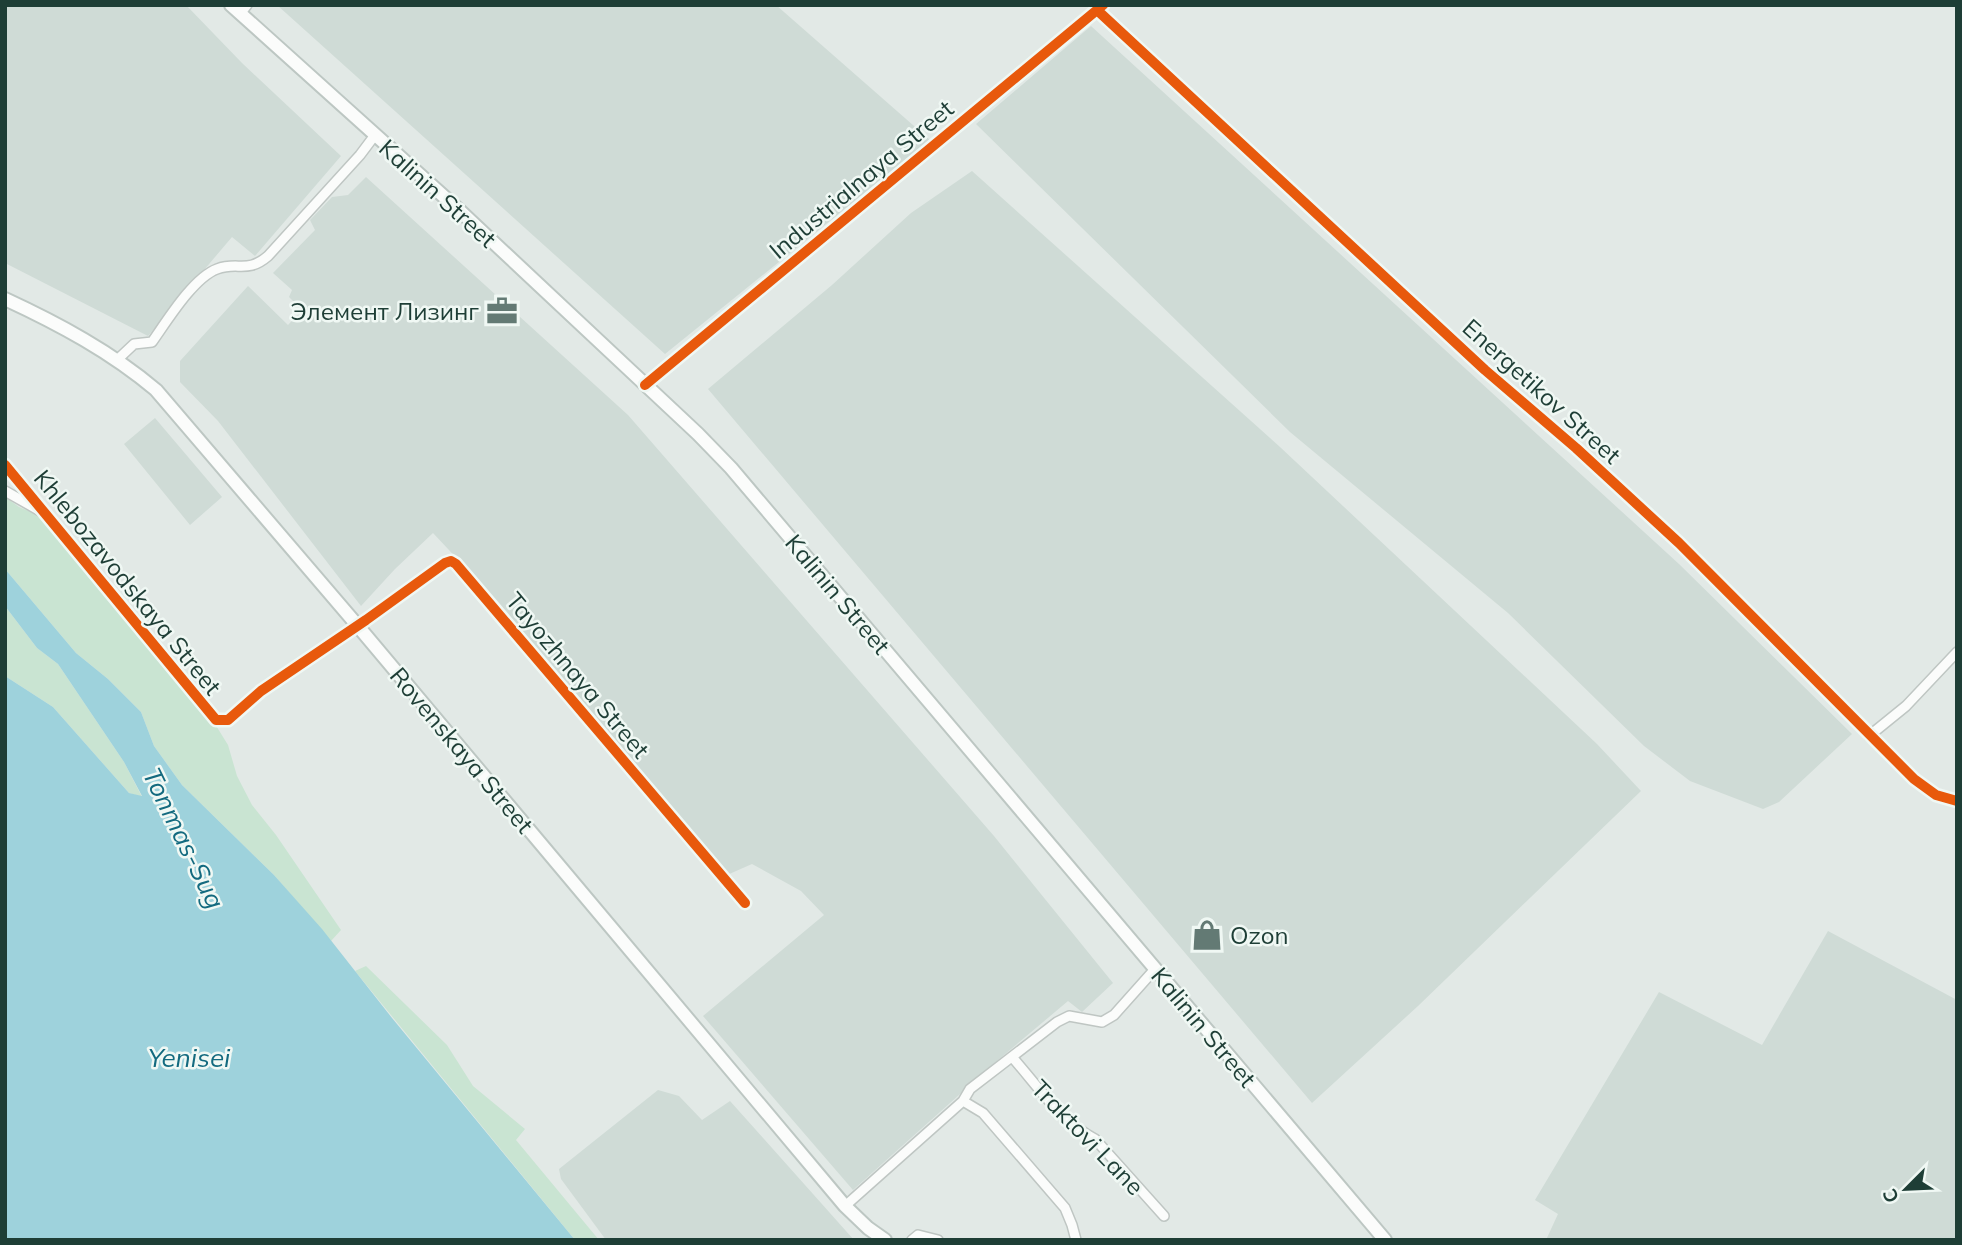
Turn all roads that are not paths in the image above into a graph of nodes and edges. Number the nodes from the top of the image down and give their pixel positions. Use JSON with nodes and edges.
{"nodes":[{"id":1,"x":240,"y":8,"type":"edge"},
{"id":2,"x":1100,"y":8,"type":"edge"},
{"id":3,"x":375,"y":135,"type":"junction"},
{"id":4,"x":5,"y":299,"type":"edge"},
{"id":5,"x":117,"y":359,"type":"junction"},
{"id":6,"x":645,"y":385,"type":"junction"},
{"id":7,"x":5,"y":465,"type":"edge"},
{"id":8,"x":5,"y":491,"type":"edge"},
{"id":9,"x":47,"y":514,"type":"junction"},
{"id":10,"x":357,"y":625,"type":"junction"},
{"id":11,"x":1957,"y":652,"type":"edge"},
{"id":12,"x":1869,"y":736,"type":"junction"},
{"id":13,"x":1957,"y":801,"type":"edge"},
{"id":14,"x":745,"y":903,"type":"dead end"},
{"id":15,"x":1155,"y":970,"type":"junction"},
{"id":16,"x":1012,"y":1057,"type":"junction"},
{"id":17,"x":963,"y":1101,"type":"junction"},
{"id":18,"x":845,"y":1206,"type":"junction"},
{"id":19,"x":1164,"y":1216,"type":"dead end"},
{"id":20,"x":885,"y":1240,"type":"edge"},
{"id":21,"x":912,"y":1240,"type":"edge"},
{"id":22,"x":938,"y":1240,"type":"edge"},
{"id":23,"x":1076,"y":1240,"type":"edge"},
{"id":24,"x":1385,"y":1240,"type":"edge"}],
"edges":[{"from":1,"to":3,"type":"main road","name":"Kalinin Street"},
{"from":2,"to":6,"type":"street","name":"Industrialnaya Street"},
{"from":2,"to":12,"type":"street","name":"Energetikov Street"},
{"from":3,"to":5,"type":"street"},
{"from":3,"to":6,"type":"main road","name":"Kalinin Street"},
{"from":4,"to":5,"type":"main road","name":"Rovenskaya Street"},
{"from":5,"to":10,"type":"main road","name":"Rovenskaya Street"},
{"from":6,"to":15,"type":"main road","name":"Kalinin Street"},
{"from":7,"to":9,"type":"street","name":"Khlebozavodskaya Street"},
{"from":8,"to":9,"type":"street"},
{"from":9,"to":10,"type":"street","name":"Khlebozavodskaya Street"},
{"from":10,"to":14,"type":"street","name":"Tayozhnaya Street"},
{"from":10,"to":18,"type":"main road","name":"Rovenskaya Street"},
{"from":11,"to":12,"type":"street"},
{"from":12,"to":13,"type":"street","name":"Energetikov Street"},
{"from":15,"to":16,"type":"street"},
{"from":15,"to":24,"type":"main road","name":"Kalinin Street"},
{"from":16,"to":17,"type":"street"},
{"from":16,"to":19,"type":"street","name":"Traktovi Lane"},
{"from":17,"to":18,"type":"street"},
{"from":17,"to":23,"type":"street"},
{"from":18,"to":20,"type":"main road","name":"Rovenskaya Street"},
{"from":21,"to":22,"type":"street"}]}
